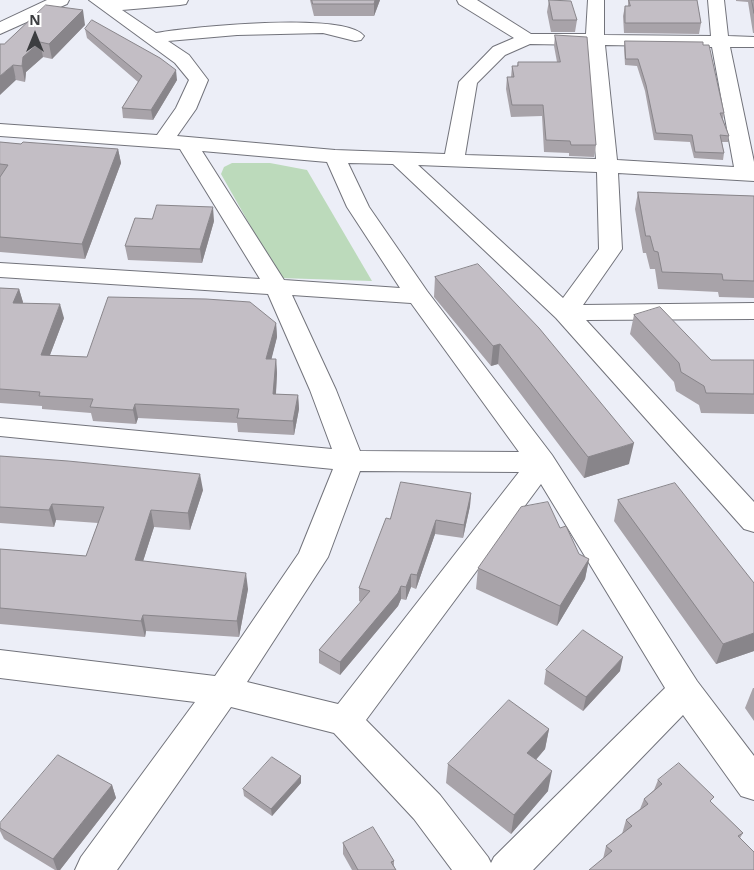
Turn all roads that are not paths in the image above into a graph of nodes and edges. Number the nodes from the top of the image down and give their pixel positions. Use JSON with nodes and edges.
{"nodes":[{"id":1,"x":61,"y":0,"type":"edge"},
{"id":2,"x":180,"y":0,"type":"edge"},
{"id":3,"x":465,"y":0,"type":"edge"},
{"id":4,"x":596,"y":0,"type":"edge"},
{"id":5,"x":716,"y":0,"type":"edge"},
{"id":6,"x":102,"y":3,"type":"edge"},
{"id":7,"x":0,"y":29,"type":"edge"},
{"id":8,"x":355,"y":36,"type":"dead end"},
{"id":9,"x":595,"y":38,"type":"junction"},
{"id":10,"x":152,"y":39,"type":"junction"},
{"id":11,"x":528,"y":39,"type":"junction"},
{"id":12,"x":720,"y":41,"type":"junction"},
{"id":13,"x":754,"y":42,"type":"edge"},
{"id":14,"x":0,"y":130,"type":"edge"},
{"id":15,"x":175,"y":142,"type":"junction"},
{"id":16,"x":335,"y":156,"type":"junction"},
{"id":17,"x":399,"y":159,"type":"junction"},
{"id":18,"x":454,"y":161,"type":"junction"},
{"id":19,"x":607,"y":166,"type":"junction"},
{"id":20,"x":750,"y":175,"type":"edge"},
{"id":21,"x":0,"y":270,"type":"edge"},
{"id":22,"x":276,"y":286,"type":"junction"},
{"id":23,"x":418,"y":296,"type":"junction"},
{"id":24,"x":754,"y":311,"type":"edge"},
{"id":25,"x":564,"y":313,"type":"junction"},
{"id":26,"x":0,"y":427,"type":"edge"},
{"id":27,"x":350,"y":461,"type":"junction"},
{"id":28,"x":542,"y":462,"type":"junction"},
{"id":29,"x":754,"y":521,"type":"edge"},
{"id":30,"x":0,"y":664,"type":"edge"},
{"id":31,"x":223,"y":690,"type":"junction"},
{"id":32,"x":685,"y":690,"type":"junction"},
{"id":33,"x":345,"y":721,"type":"junction"},
{"id":34,"x":754,"y":784,"type":"edge"},
{"id":35,"x":94,"y":870,"type":"edge"},
{"id":36,"x":475,"y":870,"type":"edge"},
{"id":37,"x":507,"y":870,"type":"edge"}],
"edges":[{"from":1,"to":7,"type":"street"},
{"from":2,"to":6,"type":"street"},
{"from":3,"to":11,"type":"street"},
{"from":4,"to":9,"type":"street"},
{"from":5,"to":12,"type":"street"},
{"from":6,"to":10,"type":"street"},
{"from":8,"to":10,"type":"street"},
{"from":9,"to":11,"type":"street"},
{"from":9,"to":12,"type":"street"},
{"from":9,"to":19,"type":"street"},
{"from":10,"to":15,"type":"street"},
{"from":11,"to":18,"type":"street"},
{"from":12,"to":13,"type":"street"},
{"from":12,"to":20,"type":"street"},
{"from":14,"to":15,"type":"street"},
{"from":15,"to":16,"type":"street"},
{"from":15,"to":22,"type":"street"},
{"from":16,"to":17,"type":"street"},
{"from":16,"to":23,"type":"street"},
{"from":17,"to":18,"type":"street"},
{"from":17,"to":25,"type":"street"},
{"from":18,"to":19,"type":"street"},
{"from":19,"to":20,"type":"street"},
{"from":19,"to":25,"type":"street"},
{"from":21,"to":22,"type":"street"},
{"from":22,"to":23,"type":"street"},
{"from":22,"to":27,"type":"street"},
{"from":23,"to":28,"type":"street"},
{"from":24,"to":25,"type":"street"},
{"from":25,"to":29,"type":"street"},
{"from":26,"to":27,"type":"street"},
{"from":27,"to":28,"type":"street"},
{"from":27,"to":31,"type":"street"},
{"from":28,"to":32,"type":"street"},
{"from":28,"to":33,"type":"street"},
{"from":30,"to":31,"type":"street"},
{"from":31,"to":33,"type":"street"},
{"from":31,"to":35,"type":"street"},
{"from":32,"to":34,"type":"street"},
{"from":32,"to":37,"type":"street"},
{"from":33,"to":36,"type":"street"}]}
